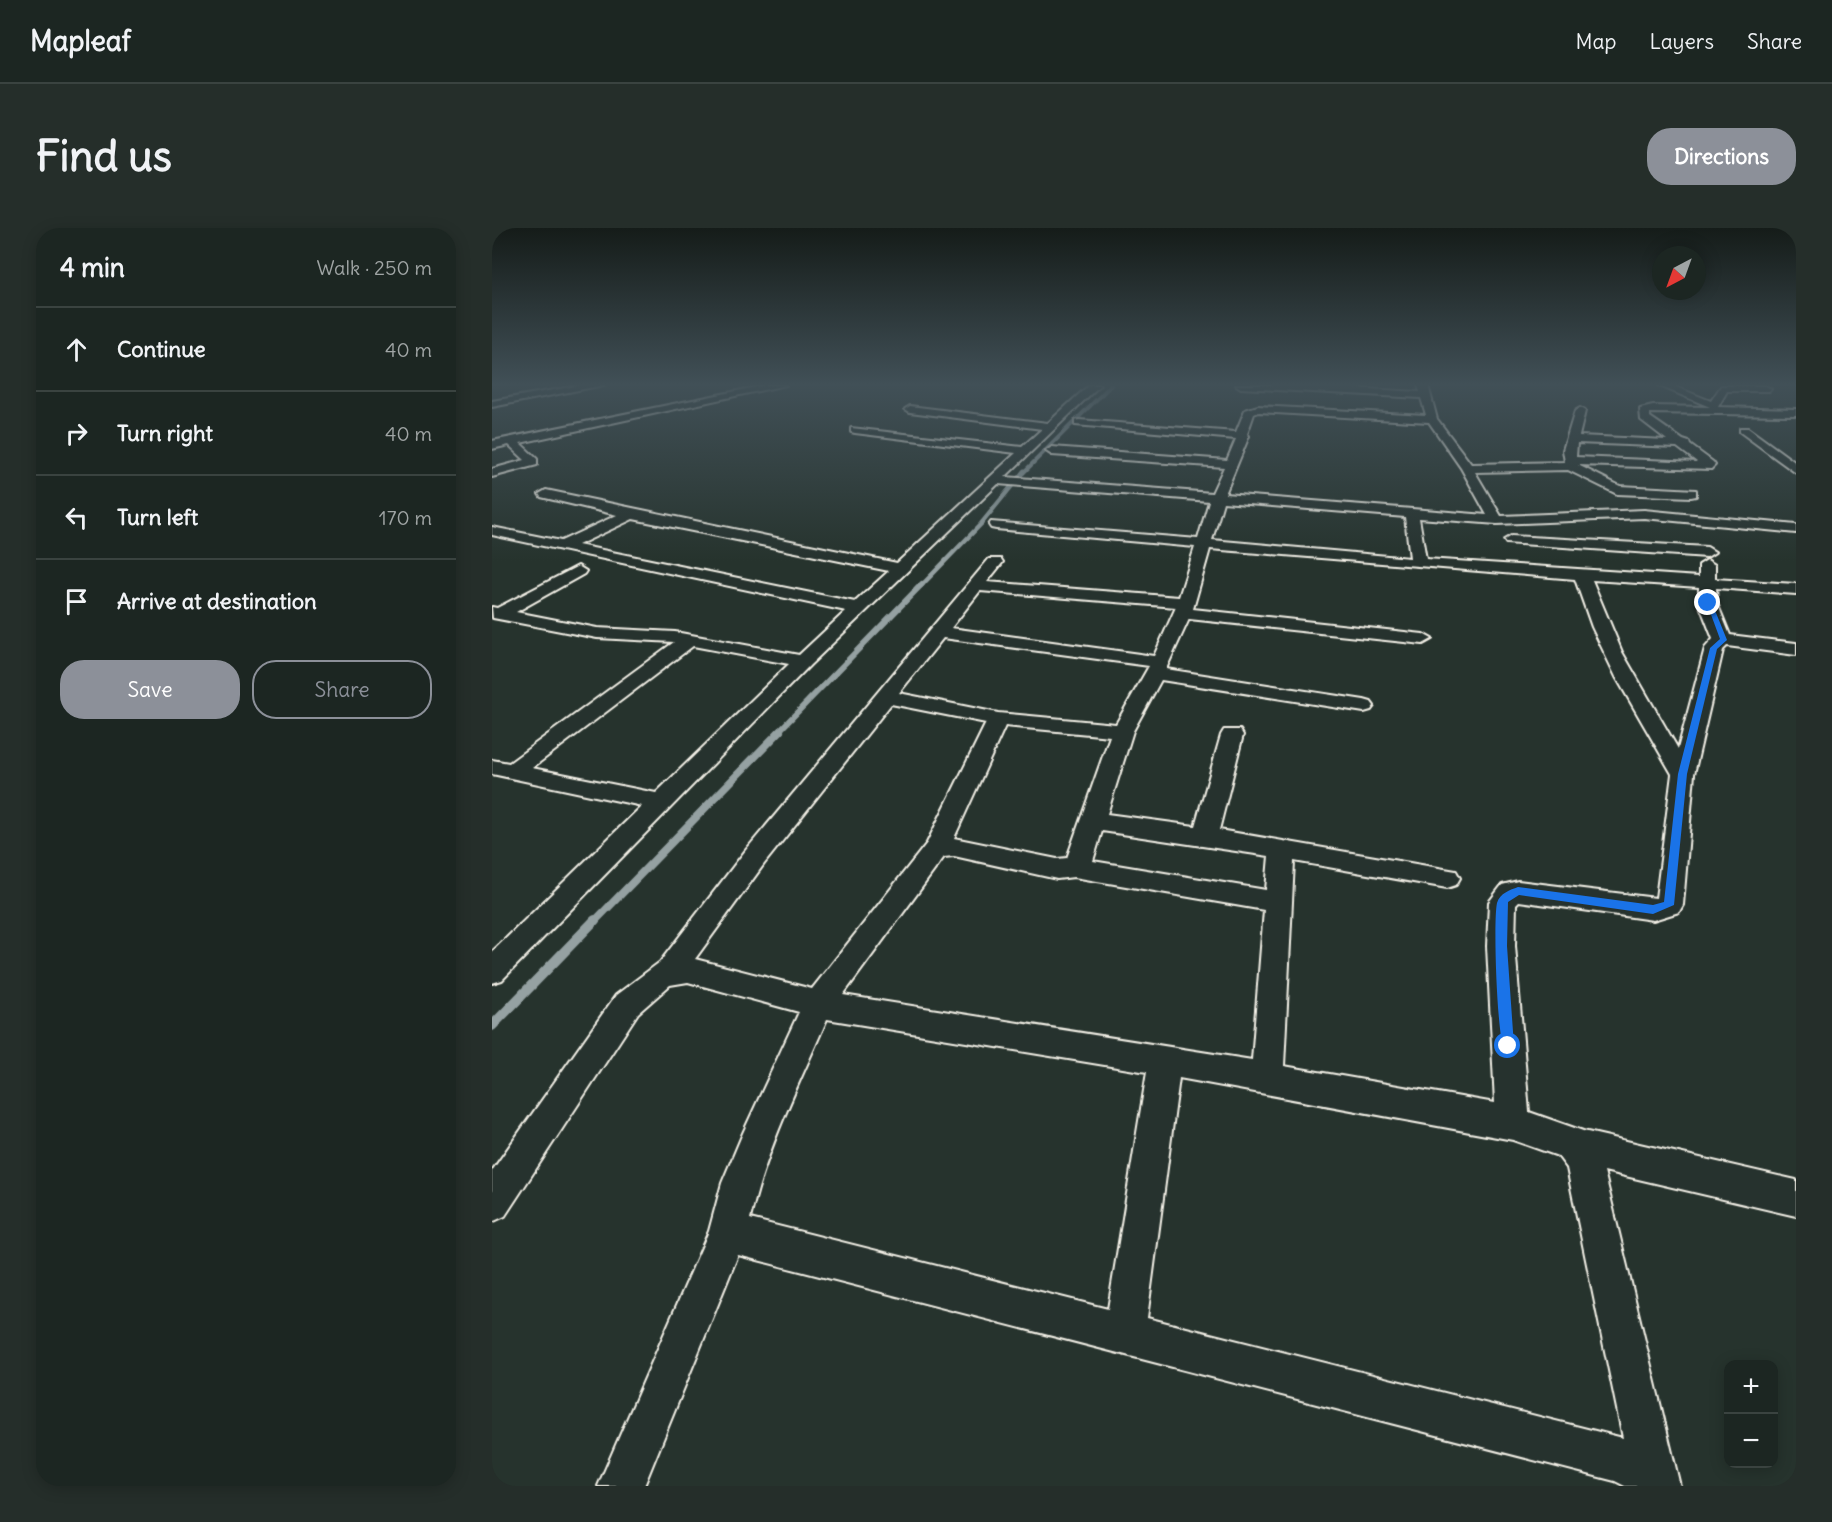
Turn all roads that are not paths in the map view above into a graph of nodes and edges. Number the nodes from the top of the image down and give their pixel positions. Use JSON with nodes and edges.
{"nodes":[{"id":1,"x":515,"y":444,"type":"edge"},
{"id":2,"x":966,"y":444,"type":"edge"},
{"id":3,"x":1033,"y":444,"type":"edge"},
{"id":4,"x":1240,"y":444,"type":"edge"},
{"id":5,"x":1450,"y":444,"type":"edge"},
{"id":6,"x":1572,"y":444,"type":"edge"},
{"id":7,"x":1678,"y":444,"type":"edge"},
{"id":8,"x":1685,"y":444,"type":"joint"},
{"id":9,"x":1762,"y":444,"type":"edge"},
{"id":10,"x":1025,"y":451,"type":"junction"},
{"id":11,"x":1052,"y":451,"type":"dead end"},
{"id":12,"x":1570,"y":463,"type":"junction"},
{"id":13,"x":1231,"y":464,"type":"junction"},
{"id":14,"x":1467,"y":468,"type":"junction"},
{"id":15,"x":1796,"y":469,"type":"edge"},
{"id":16,"x":492,"y":473,"type":"edge"},
{"id":17,"x":1000,"y":481,"type":"junction"},
{"id":18,"x":1622,"y":490,"type":"junction"},
{"id":19,"x":1691,"y":493,"type":"dead end"},
{"id":20,"x":546,"y":494,"type":"dead end"},
{"id":21,"x":1217,"y":498,"type":"junction"},
{"id":22,"x":1411,"y":512,"type":"junction"},
{"id":23,"x":631,"y":514,"type":"junction"},
{"id":24,"x":1662,"y":515,"type":"junction"},
{"id":25,"x":1497,"y":520,"type":"junction"},
{"id":26,"x":1707,"y":520,"type":"junction"},
{"id":27,"x":996,"y":525,"type":"dead end"},
{"id":28,"x":1777,"y":528,"type":"junction"},
{"id":29,"x":1796,"y":529,"type":"edge"},
{"id":30,"x":492,"y":531,"type":"edge"},
{"id":31,"x":1511,"y":540,"type":"junction"},
{"id":32,"x":1796,"y":542,"type":"edge"},
{"id":33,"x":1203,"y":543,"type":"junction"},
{"id":34,"x":564,"y":546,"type":"junction"},
{"id":35,"x":1707,"y":552,"type":"junction"},
{"id":36,"x":995,"y":562,"type":"dead end"},
{"id":37,"x":1419,"y":563,"type":"junction"},
{"id":38,"x":901,"y":569,"type":"junction"},
{"id":39,"x":1532,"y":570,"type":"junction"},
{"id":40,"x":578,"y":571,"type":"dead end"},
{"id":41,"x":1582,"y":574,"type":"junction"},
{"id":42,"x":1707,"y":581,"type":"junction"},
{"id":43,"x":975,"y":586,"type":"junction"},
{"id":44,"x":1796,"y":589,"type":"edge"},
{"id":45,"x":858,"y":608,"type":"junction"},
{"id":46,"x":1184,"y":608,"type":"junction"},
{"id":47,"x":495,"y":613,"type":"edge"},
{"id":48,"x":941,"y":632,"type":"junction"},
{"id":49,"x":1423,"y":639,"type":"dead end"},
{"id":50,"x":689,"y":640,"type":"junction"},
{"id":51,"x":1723,"y":640,"type":"junction"},
{"id":52,"x":1796,"y":649,"type":"edge"},
{"id":53,"x":803,"y":661,"type":"junction"},
{"id":54,"x":1157,"y":667,"type":"junction"},
{"id":55,"x":886,"y":698,"type":"junction"},
{"id":56,"x":1364,"y":706,"type":"dead end"},
{"id":57,"x":998,"y":719,"type":"junction"},
{"id":58,"x":1122,"y":731,"type":"junction"},
{"id":59,"x":1232,"y":735,"type":"dead end"},
{"id":60,"x":502,"y":769,"type":"edge"},
{"id":61,"x":1683,"y":774,"type":"junction"},
{"id":62,"x":659,"y":802,"type":"junction"},
{"id":63,"x":1092,"y":821,"type":"junction"},
{"id":64,"x":1205,"y":836,"type":"junction"},
{"id":65,"x":937,"y":848,"type":"junction"},
{"id":66,"x":1282,"y":850,"type":"junction"},
{"id":67,"x":1074,"y":867,"type":"junction"},
{"id":68,"x":1447,"y":878,"type":"dead end"},
{"id":69,"x":1278,"y":902,"type":"junction"},
{"id":70,"x":492,"y":971,"type":"edge"},
{"id":71,"x":670,"y":971,"type":"junction"},
{"id":72,"x":818,"y":1004,"type":"junction"},
{"id":73,"x":1165,"y":1060,"type":"junction"},
{"id":74,"x":1267,"y":1079,"type":"junction"},
{"id":75,"x":1513,"y":1123,"type":"junction"},
{"id":76,"x":1574,"y":1147,"type":"junction"},
{"id":77,"x":497,"y":1190,"type":"edge"},
{"id":78,"x":1796,"y":1198,"type":"edge"},
{"id":79,"x":728,"y":1233,"type":"junction"},
{"id":80,"x":1124,"y":1335,"type":"junction"},
{"id":81,"x":1657,"y":1485,"type":"edge"},
{"id":82,"x":621,"y":1486,"type":"edge"}],
"edges":[{"from":1,"to":16,"type":"street"},
{"from":2,"to":10,"type":"street"},
{"from":3,"to":10,"type":"street"},
{"from":4,"to":13,"type":"street"},
{"from":5,"to":14,"type":"street"},
{"from":6,"to":12,"type":"street"},
{"from":7,"to":8,"type":"street"},
{"from":8,"to":12,"type":"street"},
{"from":9,"to":15,"type":"street"},
{"from":10,"to":17,"type":"street"},
{"from":11,"to":13,"type":"street"},
{"from":12,"to":14,"type":"street"},
{"from":12,"to":18,"type":"street"},
{"from":13,"to":21,"type":"street"},
{"from":14,"to":25,"type":"street"},
{"from":17,"to":21,"type":"street"},
{"from":17,"to":38,"type":"street"},
{"from":18,"to":19,"type":"street"},
{"from":18,"to":24,"type":"street"},
{"from":20,"to":23,"type":"street"},
{"from":21,"to":22,"type":"street"},
{"from":21,"to":33,"type":"street"},
{"from":22,"to":25,"type":"street"},
{"from":22,"to":37,"type":"street"},
{"from":23,"to":34,"type":"street"},
{"from":23,"to":38,"type":"street"},
{"from":24,"to":25,"type":"street"},
{"from":24,"to":26,"type":"street"},
{"from":25,"to":31,"type":"street"},
{"from":26,"to":28,"type":"street"},
{"from":26,"to":35,"type":"street"},
{"from":27,"to":33,"type":"street"},
{"from":28,"to":29,"type":"street"},
{"from":28,"to":32,"type":"street"},
{"from":30,"to":34,"type":"street"},
{"from":31,"to":35,"type":"street"},
{"from":31,"to":39,"type":"street"},
{"from":33,"to":37,"type":"street"},
{"from":33,"to":46,"type":"street"},
{"from":34,"to":45,"type":"street"},
{"from":35,"to":42,"type":"street"},
{"from":36,"to":43,"type":"street"},
{"from":37,"to":39,"type":"street"},
{"from":38,"to":45,"type":"street"},
{"from":39,"to":41,"type":"street"},
{"from":40,"to":47,"type":"street"},
{"from":41,"to":42,"type":"street"},
{"from":41,"to":61,"type":"street"},
{"from":42,"to":44,"type":"street"},
{"from":42,"to":51,"type":"street"},
{"from":43,"to":46,"type":"street"},
{"from":43,"to":48,"type":"street"},
{"from":45,"to":53,"type":"street"},
{"from":46,"to":49,"type":"street"},
{"from":46,"to":54,"type":"street"},
{"from":47,"to":50,"type":"street"},
{"from":48,"to":54,"type":"street"},
{"from":48,"to":55,"type":"street"},
{"from":50,"to":53,"type":"street"},
{"from":50,"to":60,"type":"street"},
{"from":51,"to":52,"type":"street"},
{"from":51,"to":61,"type":"street"},
{"from":53,"to":62,"type":"street"},
{"from":54,"to":56,"type":"street"},
{"from":54,"to":58,"type":"street"},
{"from":55,"to":57,"type":"street"},
{"from":55,"to":71,"type":"street"},
{"from":57,"to":58,"type":"street"},
{"from":57,"to":65,"type":"street"},
{"from":58,"to":63,"type":"street"},
{"from":59,"to":64,"type":"street"},
{"from":60,"to":62,"type":"street"},
{"from":61,"to":75,"type":"street"},
{"from":62,"to":70,"type":"street"},
{"from":63,"to":64,"type":"street"},
{"from":63,"to":67,"type":"street"},
{"from":64,"to":66,"type":"street"},
{"from":65,"to":67,"type":"street"},
{"from":65,"to":72,"type":"street"},
{"from":66,"to":68,"type":"street"},
{"from":66,"to":69,"type":"street"},
{"from":67,"to":69,"type":"street"},
{"from":69,"to":74,"type":"street"},
{"from":71,"to":72,"type":"street"},
{"from":71,"to":77,"type":"street"},
{"from":72,"to":73,"type":"street"},
{"from":72,"to":79,"type":"street"},
{"from":73,"to":74,"type":"street"},
{"from":73,"to":80,"type":"street"},
{"from":74,"to":75,"type":"street"},
{"from":75,"to":76,"type":"street"},
{"from":76,"to":78,"type":"street"},
{"from":76,"to":81,"type":"street"},
{"from":79,"to":80,"type":"street"},
{"from":79,"to":82,"type":"street"},
{"from":80,"to":81,"type":"street"}]}
